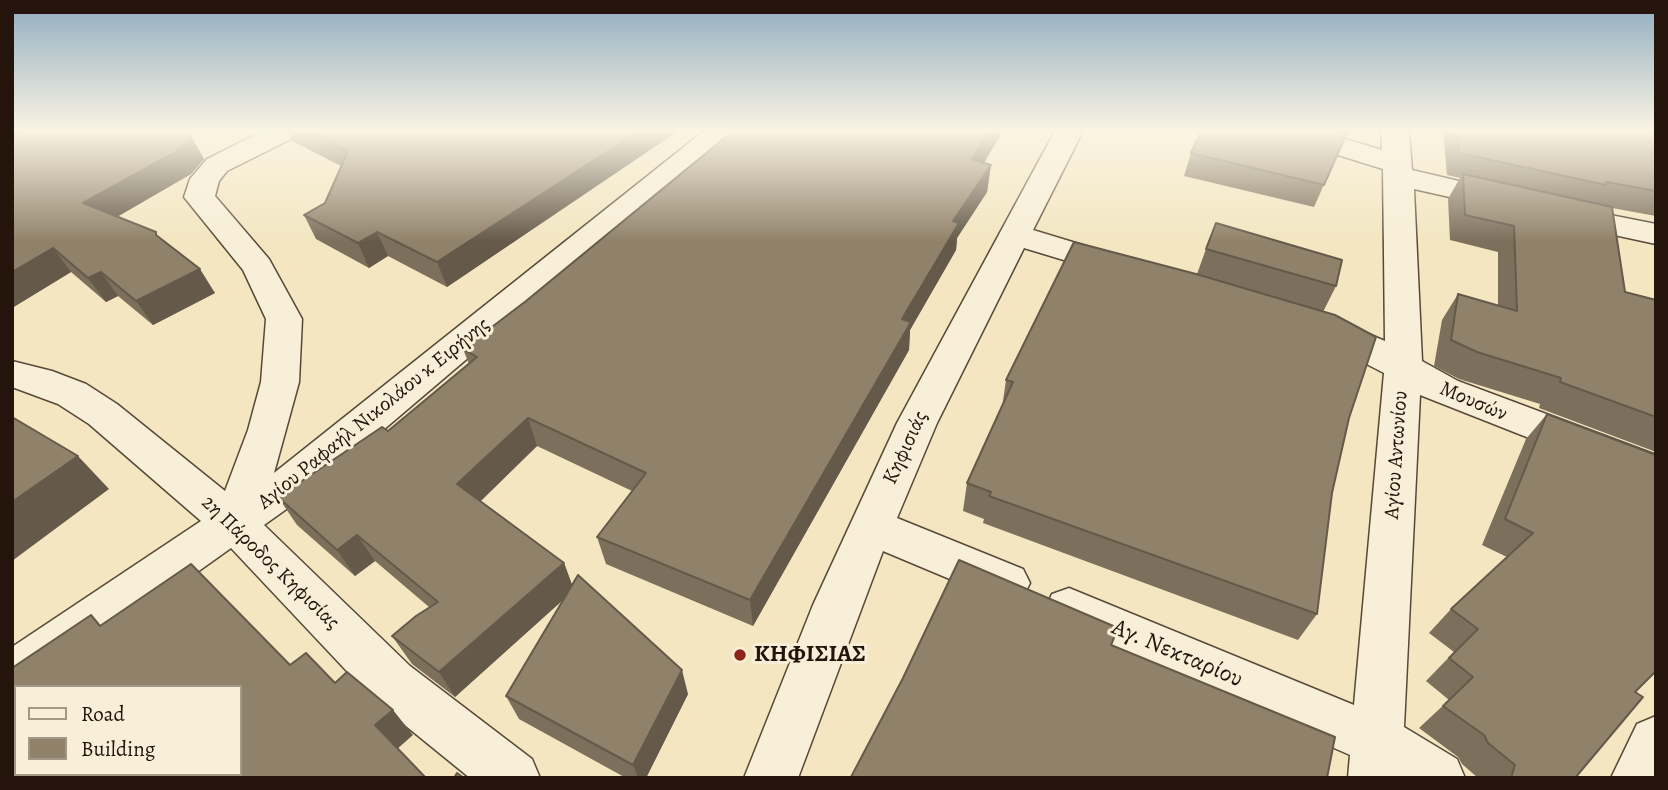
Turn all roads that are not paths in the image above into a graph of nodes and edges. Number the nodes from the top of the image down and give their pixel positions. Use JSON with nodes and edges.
{"nodes":[{"id":1,"x":215,"y":168,"type":"edge"},
{"id":2,"x":676,"y":168,"type":"edge"},
{"id":3,"x":1050,"y":168,"type":"edge"},
{"id":4,"x":1396,"y":168,"type":"edge"},
{"id":5,"x":1426,"y":168,"type":"edge"},
{"id":6,"x":1656,"y":234,"type":"edge"},
{"id":7,"x":1015,"y":235,"type":"junction"},
{"id":8,"x":1148,"y":275,"type":"edge"},
{"id":9,"x":1295,"y":319,"type":"edge"},
{"id":10,"x":1403,"y":368,"type":"junction"},
{"id":11,"x":12,"y":374,"type":"edge"},
{"id":12,"x":1656,"y":472,"type":"edge"},
{"id":13,"x":234,"y":524,"type":"junction"},
{"id":14,"x":870,"y":527,"type":"junction"},
{"id":15,"x":12,"y":676,"type":"edge"},
{"id":16,"x":1656,"y":742,"type":"edge"},
{"id":17,"x":1376,"y":759,"type":"edge"},
{"id":18,"x":513,"y":778,"type":"edge"},
{"id":19,"x":771,"y":778,"type":"edge"},
{"id":20,"x":1438,"y":778,"type":"edge"},
{"id":21,"x":1638,"y":778,"type":"edge"}],
"edges":[{"from":1,"to":13,"type":"street"},
{"from":2,"to":13,"type":"street","name":"Αγίου Ραφαήλ Νικολάου κ Ειρήνης"},
{"from":3,"to":7,"type":"street","name":"Κηφισιάς"},
{"from":4,"to":10,"type":"street","name":"Αγίου Αντωνίου"},
{"from":5,"to":6,"type":"street"},
{"from":7,"to":8,"type":"street"},
{"from":7,"to":14,"type":"street","name":"Κηφισιάς"},
{"from":9,"to":10,"type":"street","name":"Μουσών"},
{"from":10,"to":12,"type":"street","name":"Μουσών"},
{"from":10,"to":17,"type":"street","name":"Αγίου Αντωνίου"},
{"from":11,"to":13,"type":"street","name":"2η Πάροδος Κηφισίας"},
{"from":13,"to":15,"type":"street","name":"Αγίου Ραφαήλ Νικολάου κ Ειρήνης"},
{"from":13,"to":18,"type":"street","name":"2η Πάροδος Κηφισίας"},
{"from":14,"to":17,"type":"street","name":"Αγ. Νεκταρίου"},
{"from":14,"to":19,"type":"street","name":"Κηφισιάς"},
{"from":16,"to":21,"type":"street"},
{"from":17,"to":20,"type":"street","name":"Αγ. Νεκταρίου"}]}
